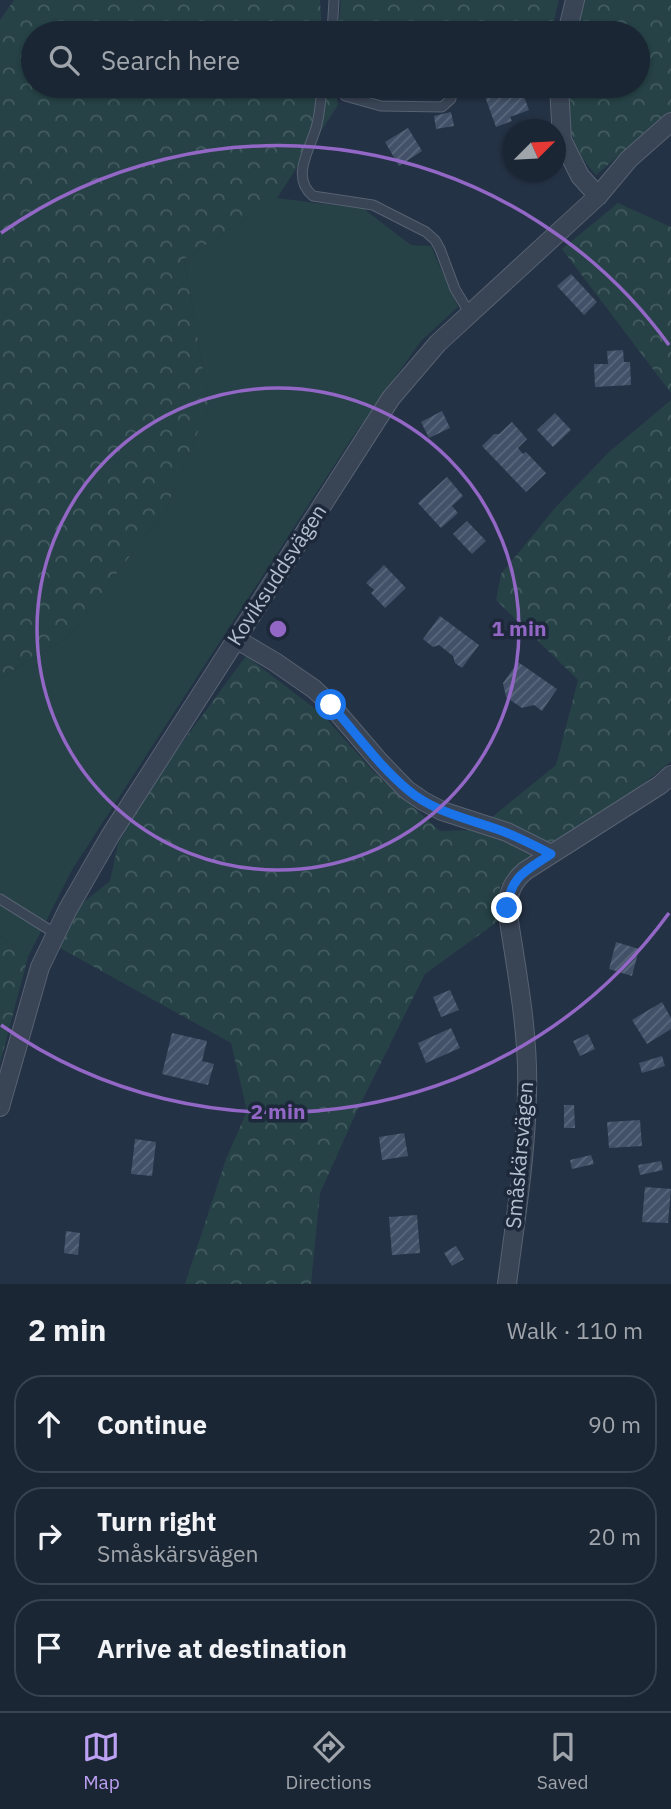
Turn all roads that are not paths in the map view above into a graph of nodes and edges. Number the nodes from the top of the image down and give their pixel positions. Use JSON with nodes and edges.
{"nodes":[{"id":1,"x":334,"y":0,"type":"edge"},
{"id":2,"x":575,"y":0,"type":"edge"},
{"id":3,"x":333,"y":21,"type":"edge"},
{"id":4,"x":570,"y":21,"type":"edge"},
{"id":5,"x":320,"y":98,"type":"edge"},
{"id":6,"x":352,"y":98,"type":"edge"},
{"id":7,"x":451,"y":98,"type":"edge"},
{"id":8,"x":560,"y":98,"type":"edge"},
{"id":9,"x":671,"y":122,"type":"edge"},
{"id":10,"x":598,"y":196,"type":"junction"},
{"id":11,"x":470,"y":314,"type":"junction"},
{"id":12,"x":236,"y":639,"type":"junction"},
{"id":13,"x":671,"y":775,"type":"edge"},
{"id":14,"x":551,"y":854,"type":"junction"},
{"id":15,"x":0,"y":899,"type":"edge"},
{"id":16,"x":56,"y":934,"type":"junction"},
{"id":17,"x":0,"y":1107,"type":"edge"},
{"id":18,"x":507,"y":1284,"type":"edge"}],
"edges":[{"from":1,"to":3,"type":"lane"},
{"from":2,"to":4,"type":"street"},
{"from":5,"to":11,"type":"lane"},
{"from":6,"to":7,"type":"lane"},
{"from":8,"to":10,"type":"street"},
{"from":9,"to":10,"type":"street","name":"Koviksuddsvägen"},
{"from":10,"to":11,"type":"street","name":"Koviksuddsvägen"},
{"from":11,"to":12,"type":"street","name":"Koviksuddsvägen"},
{"from":12,"to":14,"type":"street"},
{"from":12,"to":16,"type":"street","name":"Koviksuddsvägen"},
{"from":13,"to":14,"type":"street","name":"Småskärsvägen"},
{"from":14,"to":18,"type":"street","name":"Småskärsvägen"},
{"from":15,"to":16,"type":"lane"},
{"from":16,"to":17,"type":"street","name":"Koviksuddsvägen"}]}
